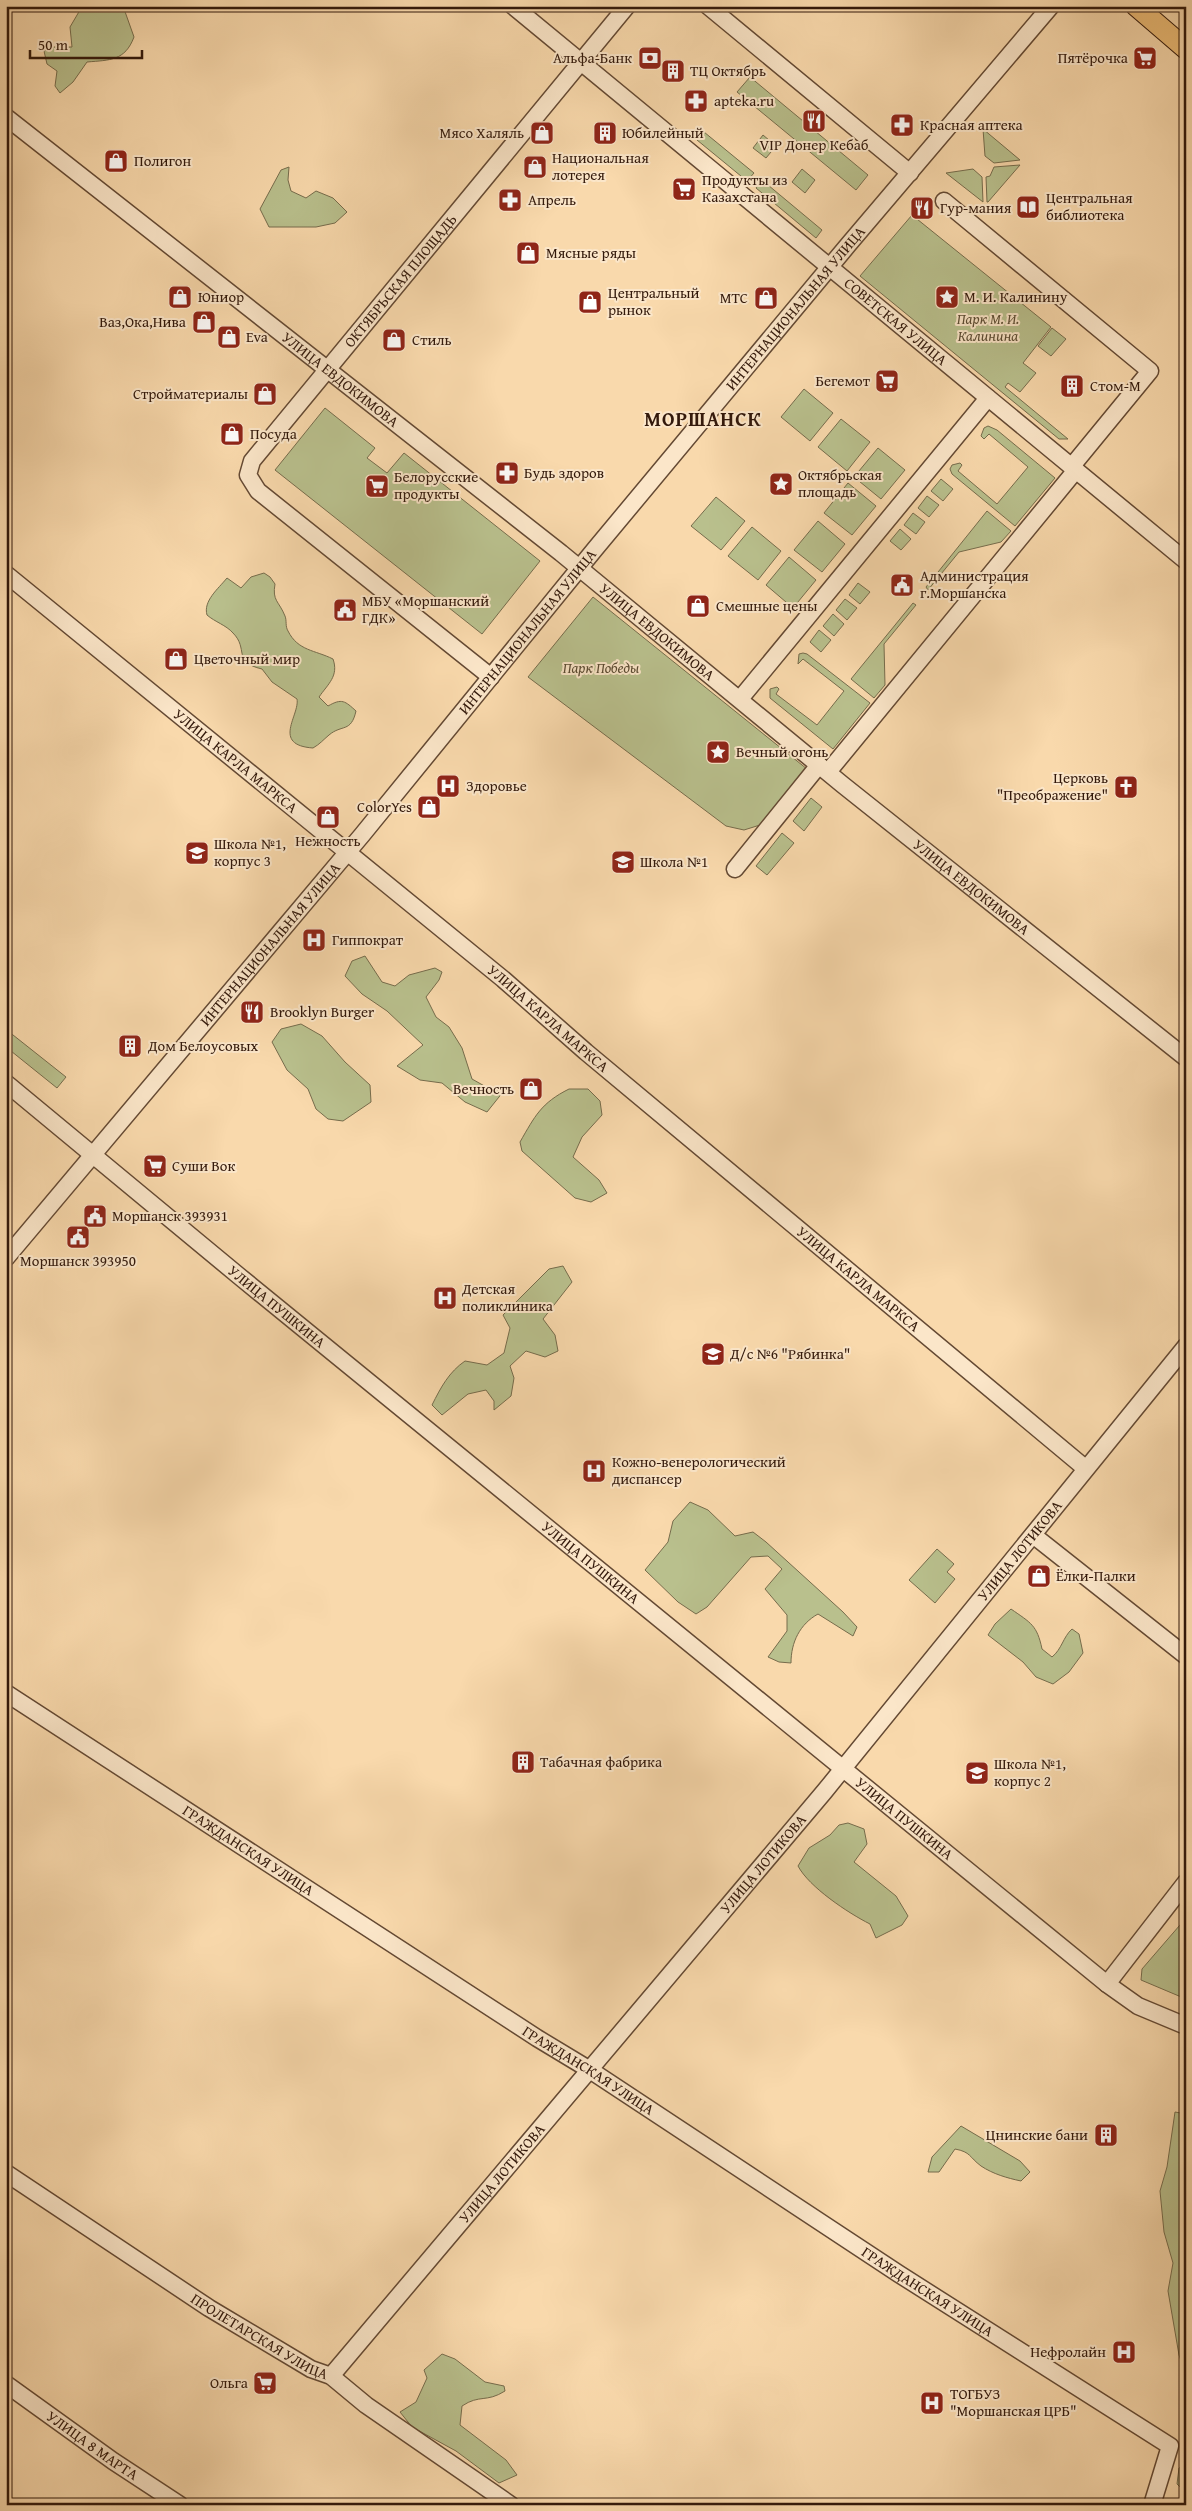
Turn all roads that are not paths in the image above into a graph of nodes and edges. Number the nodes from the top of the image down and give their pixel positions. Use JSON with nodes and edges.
{"nodes":[{"id":1,"x":513,"y":6,"type":"edge"},
{"id":2,"x":627,"y":6,"type":"edge"},
{"id":3,"x":708,"y":6,"type":"edge"},
{"id":4,"x":1051,"y":6,"type":"edge"},
{"id":5,"x":1136,"y":6,"type":"edge"},
{"id":6,"x":1186,"y":49,"type":"edge"},
{"id":7,"x":580,"y":62,"type":"junction"},
{"id":8,"x":6,"y":117,"type":"edge"},
{"id":9,"x":910,"y":174,"type":"junction"},
{"id":10,"x":944,"y":201,"type":"dead end"},
{"id":11,"x":829,"y":268,"type":"junction"},
{"id":12,"x":328,"y":368,"type":"junction"},
{"id":13,"x":988,"y":398,"type":"junction"},
{"id":14,"x":1074,"y":468,"type":"junction"},
{"id":15,"x":1186,"y":561,"type":"edge"},
{"id":16,"x":580,"y":569,"type":"junction"},
{"id":17,"x":6,"y":574,"type":"edge"},
{"id":18,"x":491,"y":677,"type":"junction"},
{"id":19,"x":740,"y":699,"type":"junction"},
{"id":20,"x":824,"y":768,"type":"junction"},
{"id":21,"x":346,"y":853,"type":"junction"},
{"id":22,"x":735,"y":869,"type":"dead end"},
{"id":23,"x":1186,"y":1058,"type":"edge"},
{"id":24,"x":6,"y":1083,"type":"edge"},
{"id":25,"x":93,"y":1154,"type":"junction"},
{"id":26,"x":6,"y":1258,"type":"edge"},
{"id":27,"x":1186,"y":1346,"type":"edge"},
{"id":28,"x":1085,"y":1468,"type":"junction"},
{"id":29,"x":1032,"y":1535,"type":"junction"},
{"id":30,"x":1186,"y":1656,"type":"edge"},
{"id":31,"x":6,"y":1693,"type":"edge"},
{"id":32,"x":842,"y":1769,"type":"junction"},
{"id":33,"x":1186,"y":1882,"type":"edge"},
{"id":34,"x":1107,"y":1984,"type":"junction"},
{"id":35,"x":1186,"y":2026,"type":"edge"},
{"id":36,"x":590,"y":2070,"type":"junction"},
{"id":37,"x":6,"y":2173,"type":"edge"},
{"id":38,"x":331,"y":2376,"type":"junction"},
{"id":39,"x":6,"y":2384,"type":"edge"},
{"id":40,"x":180,"y":2505,"type":"edge"},
{"id":41,"x":511,"y":2505,"type":"edge"},
{"id":42,"x":1152,"y":2505,"type":"edge"}],
"edges":[{"from":1,"to":7,"type":"street","name":"СОВЕТСКАЯ УЛИЦА"},
{"from":2,"to":7,"type":"street","name":"ОКТЯБРЬСКАЯ ПЛОЩАДЬ"},
{"from":3,"to":9,"type":"street"},
{"from":4,"to":9,"type":"street","name":"ИНТЕРНАЦИОНАЛЬНАЯ УЛИЦА"},
{"from":5,"to":6,"type":"main road"},
{"from":7,"to":11,"type":"street","name":"СОВЕТСКАЯ УЛИЦА"},
{"from":7,"to":12,"type":"street","name":"ОКТЯБРЬСКАЯ ПЛОЩАДЬ"},
{"from":8,"to":12,"type":"street","name":"УЛИЦА ЕВДОКИМОВА"},
{"from":9,"to":11,"type":"street","name":"ИНТЕРНАЦИОНАЛЬНАЯ УЛИЦА"},
{"from":10,"to":14,"type":"street"},
{"from":11,"to":13,"type":"street","name":"СОВЕТСКАЯ УЛИЦА"},
{"from":11,"to":16,"type":"street","name":"ИНТЕРНАЦИОНАЛЬНАЯ УЛИЦА"},
{"from":12,"to":16,"type":"street","name":"УЛИЦА ЕВДОКИМОВА"},
{"from":12,"to":18,"type":"street","name":"ОКТЯБРЬСКАЯ ПЛОЩАДЬ"},
{"from":13,"to":14,"type":"street","name":"СОВЕТСКАЯ УЛИЦА"},
{"from":13,"to":19,"type":"street"},
{"from":14,"to":15,"type":"street","name":"СОВЕТСКАЯ УЛИЦА"},
{"from":14,"to":20,"type":"street"},
{"from":16,"to":18,"type":"street","name":"ИНТЕРНАЦИОНАЛЬНАЯ УЛИЦА"},
{"from":16,"to":19,"type":"street","name":"УЛИЦА ЕВДОКИМОВА"},
{"from":17,"to":21,"type":"street","name":"УЛИЦА КАРЛА МАРКСА"},
{"from":18,"to":21,"type":"street","name":"ИНТЕРНАЦИОНАЛЬНАЯ УЛИЦА"},
{"from":19,"to":20,"type":"street","name":"УЛИЦА ЕВДОКИМОВА"},
{"from":20,"to":22,"type":"street"},
{"from":20,"to":23,"type":"street","name":"УЛИЦА ЕВДОКИМОВА"},
{"from":21,"to":25,"type":"street","name":"ИНТЕРНАЦИОНАЛЬНАЯ УЛИЦА"},
{"from":21,"to":28,"type":"street","name":"УЛИЦА КАРЛА МАРКСА"},
{"from":24,"to":25,"type":"street","name":"УЛИЦА ПУШКИНА"},
{"from":25,"to":26,"type":"street","name":"ИНТЕРНАЦИОНАЛЬНАЯ УЛИЦА"},
{"from":25,"to":32,"type":"street","name":"УЛИЦА ПУШКИНА"},
{"from":27,"to":28,"type":"street","name":"УЛИЦА ЛОТИКОВА"},
{"from":28,"to":29,"type":"street","name":"УЛИЦА ЛОТИКОВА"},
{"from":29,"to":30,"type":"street"},
{"from":29,"to":32,"type":"street","name":"УЛИЦА ЛОТИКОВА"},
{"from":31,"to":36,"type":"street","name":"ГРАЖДАНСКАЯ УЛИЦА"},
{"from":32,"to":34,"type":"street","name":"УЛИЦА ПУШКИНА"},
{"from":32,"to":36,"type":"street","name":"УЛИЦА ЛОТИКОВА"},
{"from":33,"to":34,"type":"street"},
{"from":34,"to":35,"type":"street","name":"УЛИЦА ПУШКИНА"},
{"from":36,"to":38,"type":"street","name":"УЛИЦА ЛОТИКОВА"},
{"from":36,"to":42,"type":"street","name":"ГРАЖДАНСКАЯ УЛИЦА"},
{"from":37,"to":38,"type":"street","name":"ПРОЛЕТАРСКАЯ УЛИЦА"},
{"from":38,"to":41,"type":"street","name":"ПРОЛЕТАРСКАЯ УЛИЦА"},
{"from":39,"to":40,"type":"street","name":"УЛИЦА 8 МАРТА"}]}
